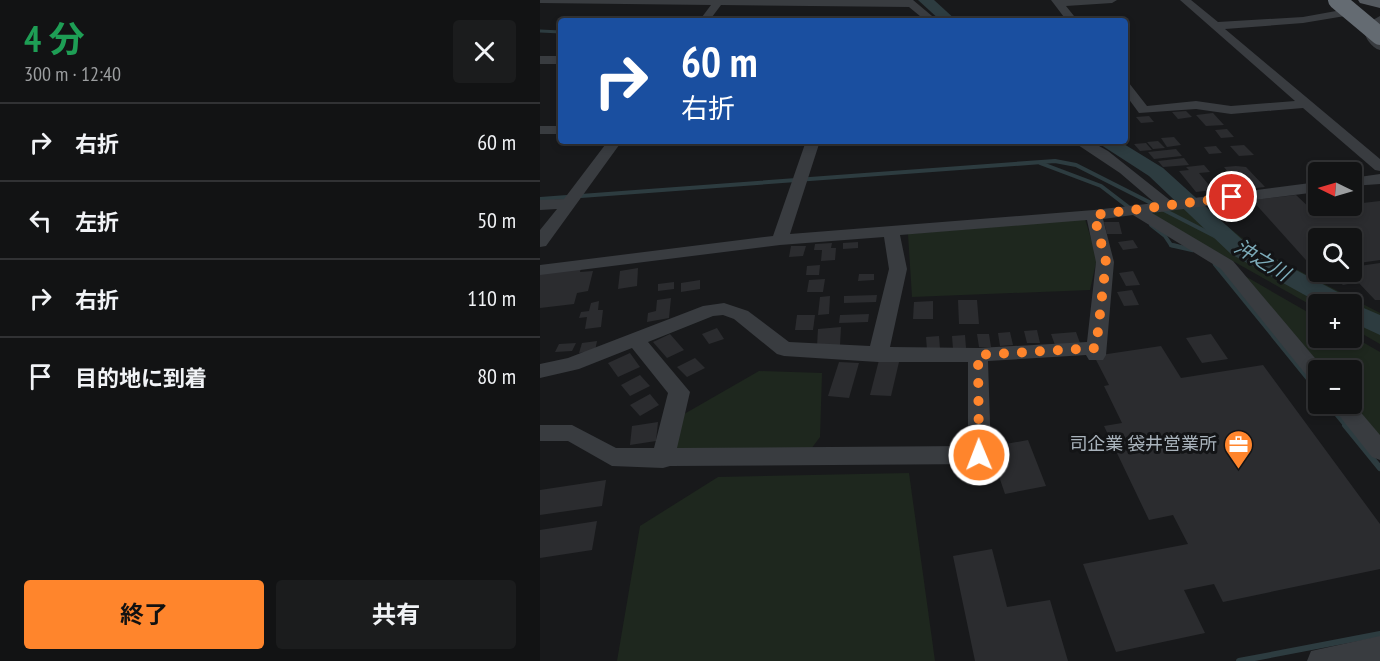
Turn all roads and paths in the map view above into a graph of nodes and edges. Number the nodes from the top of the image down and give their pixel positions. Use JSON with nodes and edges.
{"nodes":[{"id":1,"x":540,"y":0,"type":"edge"},
{"id":2,"x":1113,"y":0,"type":"edge"},
{"id":3,"x":1185,"y":0,"type":"edge"},
{"id":4,"x":1337,"y":0,"type":"edge"},
{"id":5,"x":1350,"y":0,"type":"edge"},
{"id":6,"x":1365,"y":0,"type":"edge"},
{"id":7,"x":719,"y":1,"type":"edge"},
{"id":8,"x":909,"y":2,"type":"edge"},
{"id":9,"x":1058,"y":2,"type":"edge"},
{"id":10,"x":1379,"y":2,"type":"edge"},
{"id":11,"x":706,"y":18,"type":"edge"},
{"id":12,"x":929,"y":18,"type":"edge"},
{"id":13,"x":1071,"y":18,"type":"edge"},
{"id":14,"x":1214,"y":26,"type":"junction"},
{"id":15,"x":1377,"y":26,"type":"edge"},
{"id":16,"x":1380,"y":47,"type":"edge"},
{"id":17,"x":540,"y":60,"type":"edge"},
{"id":18,"x":558,"y":60,"type":"edge"},
{"id":19,"x":1128,"y":90,"type":"edge"},
{"id":20,"x":1303,"y":104,"type":"junction"},
{"id":21,"x":540,"y":130,"type":"edge"},
{"id":22,"x":558,"y":130,"type":"edge"},
{"id":23,"x":613,"y":144,"type":"edge"},
{"id":24,"x":812,"y":144,"type":"edge"},
{"id":25,"x":1085,"y":144,"type":"edge"},
{"id":26,"x":1380,"y":167,"type":"edge"},
{"id":27,"x":1380,"y":179,"type":"edge"},
{"id":28,"x":1362,"y":182,"type":"edge"},
{"id":29,"x":1308,"y":188,"type":"edge"},
{"id":30,"x":572,"y":199,"type":"junction"},
{"id":31,"x":540,"y":205,"type":"edge"},
{"id":32,"x":1167,"y":206,"type":"junction"},
{"id":33,"x":1135,"y":210,"type":"junction"},
{"id":34,"x":1094,"y":215,"type":"junction"},
{"id":35,"x":891,"y":231,"type":"junction"},
{"id":36,"x":780,"y":240,"type":"junction"},
{"id":37,"x":540,"y":242,"type":"edge"},
{"id":38,"x":540,"y":270,"type":"edge"},
{"id":39,"x":635,"y":339,"type":"junction"},
{"id":40,"x":878,"y":355,"type":"junction"},
{"id":41,"x":978,"y":355,"type":"junction"},
{"id":42,"x":1308,"y":364,"type":"edge"},
{"id":43,"x":540,"y":371,"type":"edge"},
{"id":44,"x":1349,"y":414,"type":"edge"},
{"id":45,"x":540,"y":433,"type":"edge"},
{"id":46,"x":1380,"y":451,"type":"edge"},
{"id":47,"x":663,"y":459,"type":"junction"},
{"id":48,"x":1380,"y":650,"type":"edge"},
{"id":49,"x":1321,"y":661,"type":"edge"}],
"edges":[{"from":1,"to":7,"type":"street"},
{"from":2,"to":9,"type":"street"},
{"from":3,"to":14,"type":"street"},
{"from":4,"to":15,"type":"highway","bridge":true},
{"from":5,"to":15,"type":"highway"},
{"from":6,"to":10,"type":"main road"},
{"from":7,"to":8,"type":"street"},
{"from":7,"to":11,"type":"street"},
{"from":8,"to":12,"type":"street"},
{"from":9,"to":13,"type":"street"},
{"from":14,"to":15,"type":"street"},
{"from":14,"to":20,"type":"street"},
{"from":15,"to":16,"type":"street"},
{"from":17,"to":18,"type":"street"},
{"from":19,"to":20,"type":"street"},
{"from":20,"to":26,"type":"street"},
{"from":21,"to":22,"type":"street"},
{"from":23,"to":30,"type":"street"},
{"from":24,"to":36,"type":"street"},
{"from":25,"to":32,"type":"street"},
{"from":27,"to":28,"type":"street"},
{"from":29,"to":32,"type":"street"},
{"from":30,"to":31,"type":"street"},
{"from":30,"to":37,"type":"street"},
{"from":32,"to":33,"type":"street"},
{"from":33,"to":34,"type":"street"},
{"from":33,"to":42,"type":"street"},
{"from":34,"to":35,"type":"street"},
{"from":34,"to":41,"type":"street"},
{"from":35,"to":36,"type":"street"},
{"from":35,"to":40,"type":"street"},
{"from":36,"to":38,"type":"street"},
{"from":39,"to":40,"type":"street"},
{"from":39,"to":43,"type":"street"},
{"from":39,"to":47,"type":"street"},
{"from":40,"to":41,"type":"street"},
{"from":41,"to":47,"type":"street"},
{"from":44,"to":46,"type":"street"},
{"from":45,"to":47,"type":"street"},
{"from":48,"to":49,"type":"street"}]}
